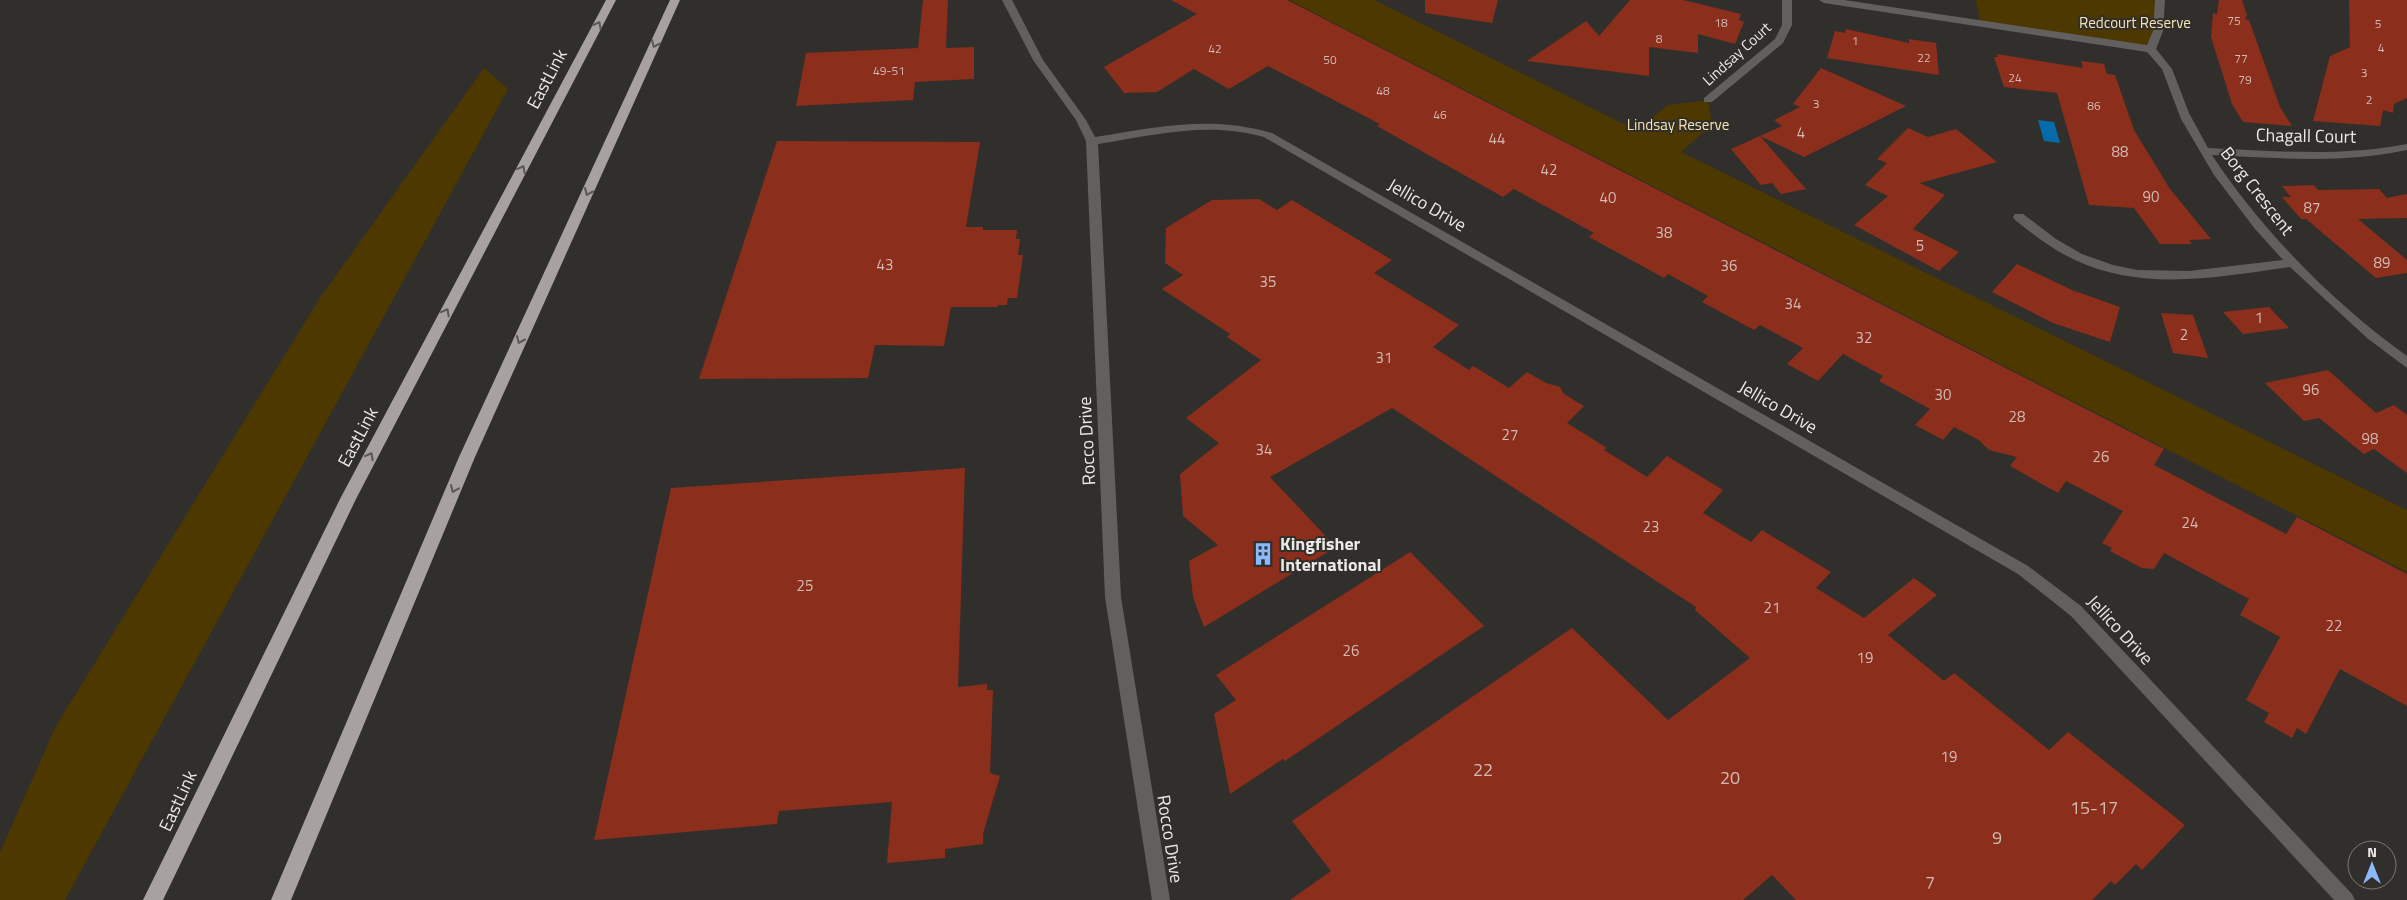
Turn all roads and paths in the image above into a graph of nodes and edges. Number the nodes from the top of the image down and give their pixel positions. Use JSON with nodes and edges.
{"nodes":[{"id":1,"x":611,"y":0,"type":"edge"},
{"id":2,"x":675,"y":0,"type":"edge"},
{"id":3,"x":1008,"y":0,"type":"edge"},
{"id":4,"x":1787,"y":0,"type":"edge"},
{"id":5,"x":1824,"y":0,"type":"edge"},
{"id":6,"x":2160,"y":0,"type":"edge"},
{"id":7,"x":2151,"y":49,"type":"junction"},
{"id":8,"x":1708,"y":100,"type":"dead end"},
{"id":9,"x":1092,"y":141,"type":"junction"},
{"id":10,"x":2407,"y":147,"type":"edge"},
{"id":11,"x":2204,"y":151,"type":"junction"},
{"id":12,"x":2019,"y":217,"type":"dead end"},
{"id":13,"x":2292,"y":263,"type":"junction"},
{"id":14,"x":2407,"y":363,"type":"edge"},
{"id":15,"x":348,"y":499,"type":"junction"},
{"id":16,"x":145,"y":900,"type":"edge"},
{"id":17,"x":153,"y":900,"type":"edge"},
{"id":18,"x":281,"y":900,"type":"edge"},
{"id":19,"x":1161,"y":900,"type":"edge"},
{"id":20,"x":2346,"y":900,"type":"edge"}],
"edges":[{"from":15,"to":1,"type":"highway","name":"EastLink","one_way":true},
{"from":2,"to":18,"type":"highway","one_way":true},
{"from":3,"to":9,"type":"street","name":"Rocco Drive"},
{"from":4,"to":8,"type":"street","name":"Lindsay Court"},
{"from":5,"to":7,"type":"street"},
{"from":6,"to":7,"type":"street"},
{"from":7,"to":11,"type":"street","name":"Borg Crescent"},
{"from":9,"to":19,"type":"street","name":"Rocco Drive"},
{"from":9,"to":20,"type":"street","name":"Jellico Drive"},
{"from":10,"to":11,"type":"street","name":"Chagall Court"},
{"from":11,"to":13,"type":"street","name":"Borg Crescent"},
{"from":12,"to":13,"type":"street"},
{"from":13,"to":14,"type":"street","name":"Borg Crescent"},
{"from":15,"to":16,"type":"highway"},
{"from":15,"to":17,"type":"highway","name":"EastLink"}]}
